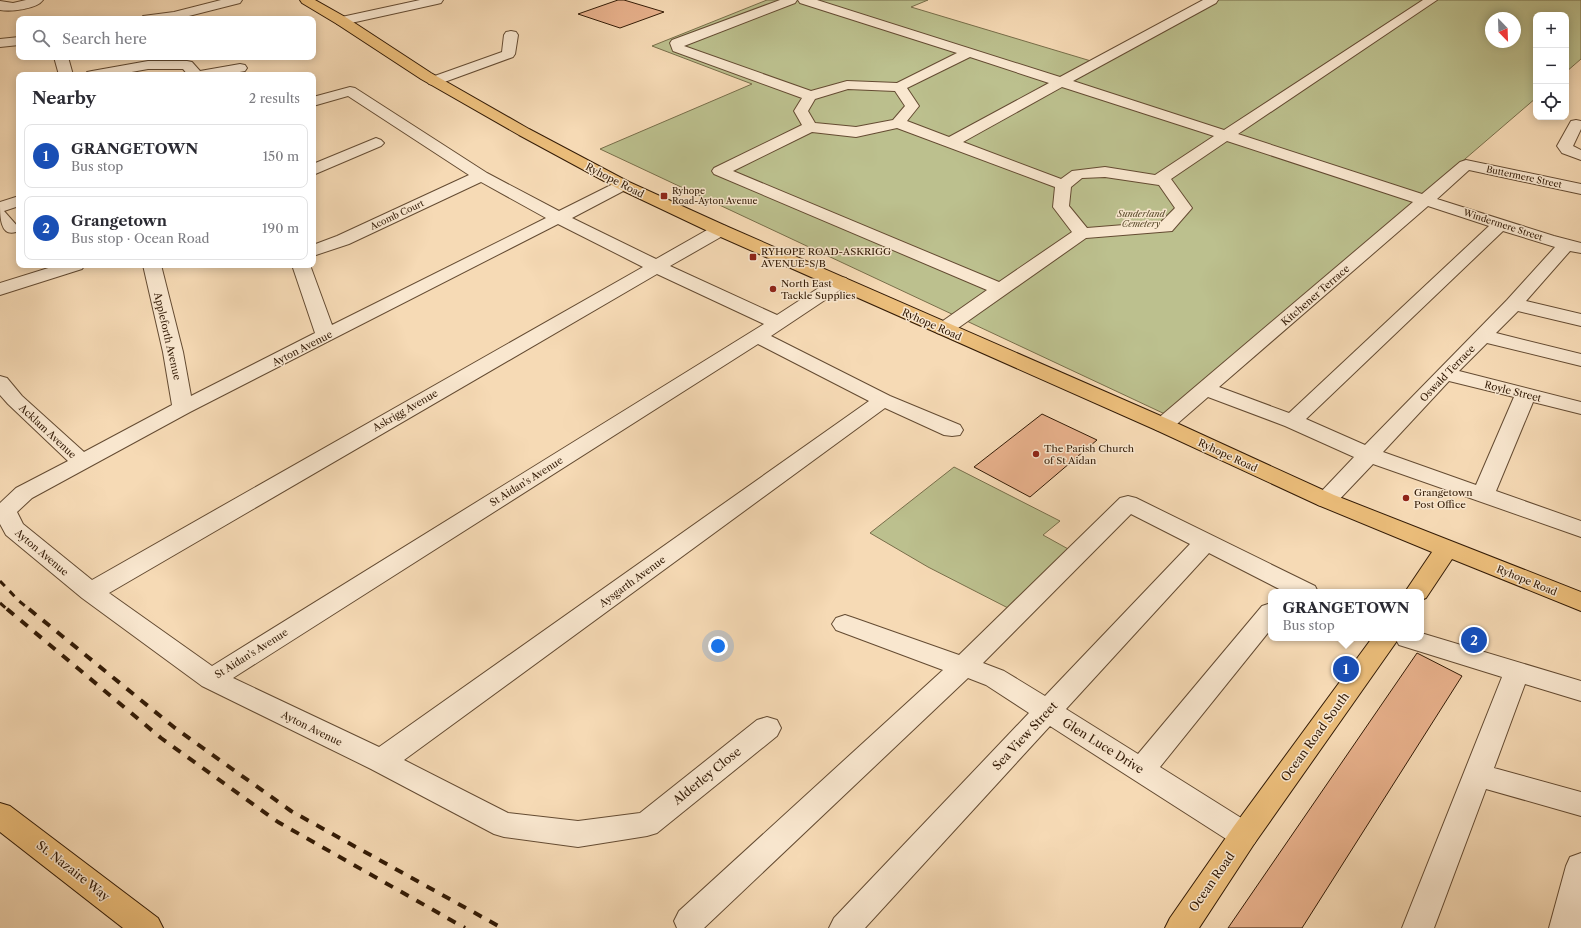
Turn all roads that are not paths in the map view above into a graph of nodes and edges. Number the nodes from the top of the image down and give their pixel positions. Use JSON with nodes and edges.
{"nodes":[{"id":1,"x":37,"y":0,"type":"edge"},
{"id":2,"x":181,"y":0,"type":"edge"},
{"id":3,"x":236,"y":0,"type":"edge"},
{"id":4,"x":306,"y":0,"type":"edge"},
{"id":5,"x":437,"y":0,"type":"edge"},
{"id":6,"x":791,"y":0,"type":"edge"},
{"id":7,"x":804,"y":0,"type":"edge"},
{"id":8,"x":1212,"y":0,"type":"edge"},
{"id":9,"x":1432,"y":0,"type":"edge"},
{"id":10,"x":0,"y":5,"type":"edge"},
{"id":11,"x":196,"y":11,"type":"junction"},
{"id":12,"x":166,"y":16,"type":"edge"},
{"id":13,"x":342,"y":21,"type":"junction"},
{"id":14,"x":511,"y":35,"type":"dead end"},
{"id":15,"x":16,"y":41,"type":"edge"},
{"id":16,"x":0,"y":43,"type":"edge"},
{"id":17,"x":969,"y":52,"type":"junction"},
{"id":18,"x":62,"y":60,"type":"edge"},
{"id":19,"x":240,"y":68,"type":"dead end"},
{"id":20,"x":65,"y":72,"type":"edge"},
{"id":21,"x":109,"y":72,"type":"edge"},
{"id":22,"x":194,"y":72,"type":"edge"},
{"id":23,"x":215,"y":72,"type":"edge"},
{"id":24,"x":434,"y":81,"type":"junction"},
{"id":25,"x":1061,"y":82,"type":"junction"},
{"id":26,"x":899,"y":87,"type":"junction"},
{"id":27,"x":810,"y":96,"type":"junction"},
{"id":28,"x":316,"y":101,"type":"edge"},
{"id":29,"x":898,"y":123,"type":"junction"},
{"id":30,"x":1576,"y":124,"type":"dead end"},
{"id":31,"x":810,"y":127,"type":"junction"},
{"id":32,"x":1226,"y":136,"type":"junction"},
{"id":33,"x":376,"y":143,"type":"dead end"},
{"id":34,"x":950,"y":143,"type":"junction"},
{"id":35,"x":1581,"y":155,"type":"edge"},
{"id":36,"x":1466,"y":165,"type":"joint"},
{"id":37,"x":316,"y":169,"type":"edge"},
{"id":38,"x":481,"y":176,"type":"junction"},
{"id":39,"x":1158,"y":180,"type":"junction"},
{"id":40,"x":623,"y":185,"type":"junction"},
{"id":41,"x":1063,"y":186,"type":"junction"},
{"id":42,"x":1581,"y":189,"type":"edge"},
{"id":43,"x":1426,"y":199,"type":"junction"},
{"id":44,"x":16,"y":202,"type":"edge"},
{"id":45,"x":0,"y":207,"type":"edge"},
{"id":46,"x":557,"y":217,"type":"junction"},
{"id":47,"x":1501,"y":224,"type":"junction"},
{"id":48,"x":720,"y":230,"type":"junction"},
{"id":49,"x":1082,"y":233,"type":"junction"},
{"id":50,"x":1574,"y":246,"type":"edge"},
{"id":51,"x":316,"y":250,"type":"edge"},
{"id":52,"x":655,"y":266,"type":"junction"},
{"id":53,"x":66,"y":268,"type":"edge"},
{"id":54,"x":153,"y":268,"type":"edge"},
{"id":55,"x":302,"y":268,"type":"edge"},
{"id":56,"x":840,"y":282,"type":"junction"},
{"id":57,"x":0,"y":289,"type":"edge"},
{"id":58,"x":1000,"y":289,"type":"junction"},
{"id":59,"x":1514,"y":304,"type":"junction"},
{"id":60,"x":1581,"y":320,"type":"edge"},
{"id":61,"x":778,"y":324,"type":"junction"},
{"id":62,"x":944,"y":329,"type":"junction"},
{"id":63,"x":326,"y":336,"type":"junction"},
{"id":64,"x":758,"y":336,"type":"junction"},
{"id":65,"x":1483,"y":336,"type":"junction"},
{"id":66,"x":1581,"y":360,"type":"edge"},
{"id":67,"x":1445,"y":374,"type":"junction"},
{"id":68,"x":0,"y":382,"type":"edge"},
{"id":69,"x":1205,"y":389,"type":"junction"},
{"id":70,"x":1526,"y":394,"type":"junction"},
{"id":71,"x":883,"y":400,"type":"junction"},
{"id":72,"x":183,"y":408,"type":"junction"},
{"id":73,"x":1581,"y":408,"type":"edge"},
{"id":74,"x":1292,"y":421,"type":"junction"},
{"id":75,"x":1163,"y":425,"type":"junction"},
{"id":76,"x":952,"y":430,"type":"dead end"},
{"id":77,"x":1369,"y":455,"type":"junction"},
{"id":78,"x":82,"y":462,"type":"junction"},
{"id":79,"x":1483,"y":495,"type":"junction"},
{"id":80,"x":1326,"y":500,"type":"junction"},
{"id":81,"x":1581,"y":529,"type":"edge"},
{"id":82,"x":1205,"y":543,"type":"junction"},
{"id":83,"x":1446,"y":548,"type":"junction"},
{"id":84,"x":1294,"y":589,"type":"edge"},
{"id":85,"x":1419,"y":589,"type":"edge"},
{"id":86,"x":91,"y":592,"type":"junction"},
{"id":87,"x":1581,"y":602,"type":"edge"},
{"id":88,"x":1268,"y":616,"type":"edge"},
{"id":89,"x":846,"y":624,"type":"dead end"},
{"id":90,"x":1384,"y":641,"type":"edge"},
{"id":91,"x":1418,"y":641,"type":"edge"},
{"id":92,"x":962,"y":667,"type":"junction"},
{"id":93,"x":1517,"y":671,"type":"junction"},
{"id":94,"x":211,"y":678,"type":"junction"},
{"id":95,"x":1581,"y":691,"type":"edge"},
{"id":96,"x":1048,"y":711,"type":"junction"},
{"id":97,"x":767,"y":728,"type":"dead end"},
{"id":98,"x":381,"y":761,"type":"junction"},
{"id":99,"x":1141,"y":770,"type":"junction"},
{"id":100,"x":1477,"y":775,"type":"junction"},
{"id":101,"x":1581,"y":804,"type":"edge"},
{"id":102,"x":0,"y":815,"type":"edge"},
{"id":103,"x":647,"y":824,"type":"joint"},
{"id":104,"x":1244,"y":835,"type":"junction"},
{"id":105,"x":1578,"y":885,"type":"edge"},
{"id":106,"x":690,"y":920,"type":"dead end"},
{"id":107,"x":147,"y":928,"type":"edge"},
{"id":108,"x":845,"y":928,"type":"edge"},
{"id":109,"x":1180,"y":928,"type":"edge"},
{"id":110,"x":1418,"y":928,"type":"edge"},
{"id":111,"x":1564,"y":928,"type":"edge"}],
"edges":[{"from":1,"to":10,"type":"street"},
{"from":2,"to":11,"type":"street"},
{"from":3,"to":11,"type":"street"},
{"from":4,"to":13,"type":"main road","name":"Ryhope Road"},
{"from":5,"to":13,"type":"street"},
{"from":6,"to":27,"type":"street"},
{"from":7,"to":17,"type":"street","name":"Windermere Street"},
{"from":8,"to":25,"type":"street"},
{"from":9,"to":32,"type":"street"},
{"from":11,"to":12,"type":"street"},
{"from":13,"to":24,"type":"main road","name":"Ryhope Road"},
{"from":14,"to":24,"type":"street"},
{"from":15,"to":16,"type":"street"},
{"from":17,"to":25,"type":"street","name":"Windermere Street"},
{"from":17,"to":26,"type":"street"},
{"from":18,"to":20,"type":"street"},
{"from":19,"to":23,"type":"street"},
{"from":21,"to":22,"type":"street"},
{"from":24,"to":40,"type":"main road","name":"Ryhope Road"},
{"from":25,"to":32,"type":"street","name":"Windermere Street"},
{"from":25,"to":34,"type":"street"},
{"from":26,"to":27,"type":"street"},
{"from":26,"to":29,"type":"street"},
{"from":27,"to":31,"type":"street"},
{"from":28,"to":38,"type":"street"},
{"from":29,"to":31,"type":"street"},
{"from":29,"to":34,"type":"street"},
{"from":30,"to":35,"type":"street"},
{"from":31,"to":58,"type":"street"},
{"from":32,"to":39,"type":"street"},
{"from":32,"to":43,"type":"street","name":"Windermere Street"},
{"from":33,"to":37,"type":"street"},
{"from":34,"to":41,"type":"street"},
{"from":36,"to":42,"type":"street","name":"Buttermere Street"},
{"from":36,"to":43,"type":"street","name":"Kitchener Terrace"},
{"from":38,"to":46,"type":"street"},
{"from":38,"to":51,"type":"street","name":"Acomb Court"},
{"from":39,"to":41,"type":"street"},
{"from":39,"to":49,"type":"street"},
{"from":40,"to":46,"type":"street","name":"Ayton Avenue"},
{"from":40,"to":48,"type":"main road","name":"Ryhope Road"},
{"from":41,"to":49,"type":"street"},
{"from":43,"to":47,"type":"street","name":"Windermere Street"},
{"from":43,"to":69,"type":"street","name":"Kitchener Terrace"},
{"from":44,"to":45,"type":"street"},
{"from":46,"to":52,"type":"street"},
{"from":46,"to":63,"type":"street","name":"Ayton Avenue"},
{"from":47,"to":50,"type":"street","name":"Windermere Street"},
{"from":47,"to":74,"type":"street"},
{"from":48,"to":52,"type":"street","name":"Askrigg Avenue"},
{"from":48,"to":56,"type":"main road","name":"Ryhope Road"},
{"from":49,"to":58,"type":"street"},
{"from":50,"to":59,"type":"street","name":"Oswald Terrace"},
{"from":52,"to":61,"type":"street"},
{"from":52,"to":86,"type":"street","name":"Askrigg Avenue"},
{"from":53,"to":57,"type":"street"},
{"from":54,"to":72,"type":"street","name":"Appleforth Avenue"},
{"from":55,"to":63,"type":"street"},
{"from":56,"to":61,"type":"street","name":"St Aidan's Avenue"},
{"from":56,"to":62,"type":"main road","name":"Ryhope Road"},
{"from":58,"to":62,"type":"street"},
{"from":59,"to":60,"type":"street"},
{"from":59,"to":65,"type":"street","name":"Oswald Terrace"},
{"from":61,"to":64,"type":"street","name":"St Aidan's Avenue"},
{"from":62,"to":75,"type":"main road","name":"Ryhope Road"},
{"from":63,"to":72,"type":"street","name":"Ayton Avenue"},
{"from":64,"to":71,"type":"street"},
{"from":64,"to":94,"type":"street","name":"St Aidan's Avenue"},
{"from":65,"to":66,"type":"street"},
{"from":65,"to":67,"type":"street","name":"Oswald Terrace"},
{"from":67,"to":70,"type":"street","name":"Royle Street"},
{"from":67,"to":77,"type":"street","name":"Oswald Terrace"},
{"from":68,"to":78,"type":"street","name":"Acklam Avenue"},
{"from":69,"to":74,"type":"street"},
{"from":69,"to":75,"type":"street","name":"Kitchener Terrace"},
{"from":70,"to":73,"type":"street","name":"Royle Street"},
{"from":70,"to":79,"type":"street"},
{"from":71,"to":76,"type":"street"},
{"from":71,"to":98,"type":"street","name":"Aysgarth Avenue"},
{"from":72,"to":78,"type":"street","name":"Ayton Avenue"},
{"from":74,"to":77,"type":"street"},
{"from":75,"to":80,"type":"main road","name":"Ryhope Road"},
{"from":77,"to":79,"type":"street"},
{"from":77,"to":80,"type":"street","name":"Oswald Terrace"},
{"from":78,"to":86,"type":"street","name":"Ayton Avenue"},
{"from":79,"to":81,"type":"street"},
{"from":80,"to":83,"type":"main road","name":"Ryhope Road"},
{"from":82,"to":84,"type":"street"},
{"from":82,"to":92,"type":"street"},
{"from":82,"to":96,"type":"street","name":"Sea View Street"},
{"from":83,"to":85,"type":"main road"},
{"from":83,"to":87,"type":"main road","name":"Ryhope Road"},
{"from":86,"to":94,"type":"street","name":"Ayton Avenue"},
{"from":88,"to":99,"type":"street"},
{"from":89,"to":92,"type":"street","name":"Glen Luce Drive"},
{"from":90,"to":104,"type":"main road","name":"Ocean Road South"},
{"from":91,"to":93,"type":"street"},
{"from":92,"to":96,"type":"street","name":"Glen Luce Drive"},
{"from":92,"to":106,"type":"street"},
{"from":93,"to":95,"type":"street"},
{"from":93,"to":100,"type":"street"},
{"from":94,"to":98,"type":"street","name":"Ayton Avenue"},
{"from":96,"to":99,"type":"street","name":"Glen Luce Drive"},
{"from":96,"to":108,"type":"street","name":"Sea View Street"},
{"from":97,"to":103,"type":"street","name":"Alderley Close"},
{"from":98,"to":103,"type":"street","name":"Ayton Avenue"},
{"from":99,"to":104,"type":"street","name":"Glen Luce Drive"},
{"from":100,"to":101,"type":"street"},
{"from":100,"to":110,"type":"street"},
{"from":102,"to":107,"type":"main road","name":"St. Nazaire Way"},
{"from":104,"to":109,"type":"main road","name":"Ocean Road"},
{"from":105,"to":111,"type":"street"}]}
